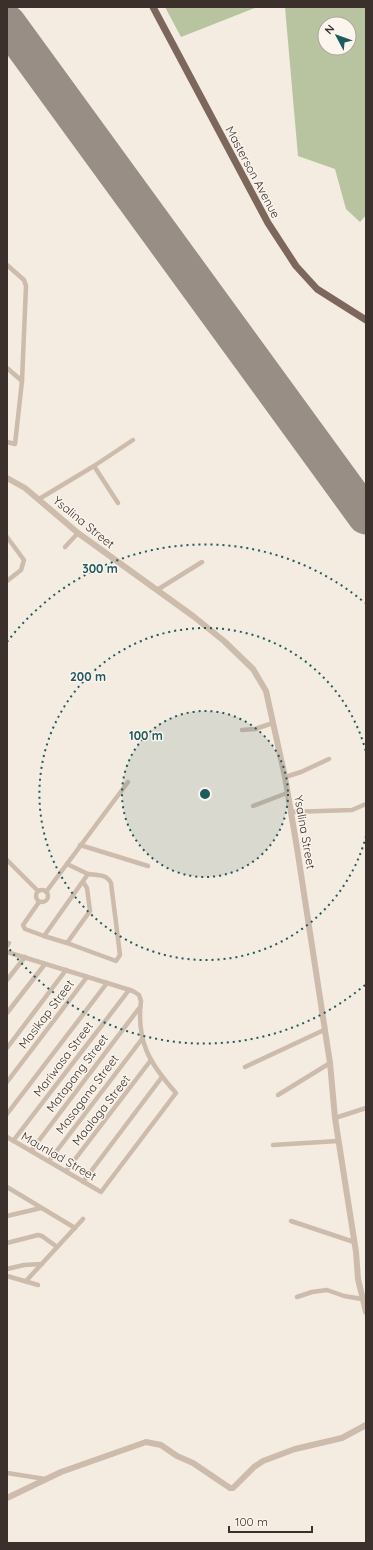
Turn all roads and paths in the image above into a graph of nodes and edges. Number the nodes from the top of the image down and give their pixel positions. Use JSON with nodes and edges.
{"nodes":[{"id":1,"x":153,"y":7,"type":"edge"},
{"id":2,"x":7,"y":265,"type":"edge"},
{"id":3,"x":366,"y":320,"type":"edge"},
{"id":4,"x":7,"y":368,"type":"edge"},
{"id":5,"x":22,"y":381,"type":"junction"},
{"id":6,"x":133,"y":440,"type":"dead end"},
{"id":7,"x":7,"y":442,"type":"edge"},
{"id":8,"x":94,"y":466,"type":"junction"},
{"id":9,"x":7,"y":478,"type":"edge"},
{"id":10,"x":39,"y":499,"type":"junction"},
{"id":11,"x":118,"y":503,"type":"dead end"},
{"id":12,"x":78,"y":533,"type":"junction"},
{"id":13,"x":7,"y":537,"type":"edge"},
{"id":14,"x":65,"y":547,"type":"dead end"},
{"id":15,"x":202,"y":562,"type":"dead end"},
{"id":16,"x":7,"y":581,"type":"edge"},
{"id":17,"x":157,"y":590,"type":"junction"},
{"id":18,"x":273,"y":723,"type":"junction"},
{"id":19,"x":242,"y":730,"type":"dead end"},
{"id":20,"x":329,"y":759,"type":"dead end"},
{"id":21,"x":285,"y":777,"type":"junction"},
{"id":22,"x":128,"y":782,"type":"dead end"},
{"id":23,"x":288,"y":793,"type":"junction"},
{"id":24,"x":366,"y":804,"type":"edge"},
{"id":25,"x":253,"y":806,"type":"dead end"},
{"id":26,"x":291,"y":812,"type":"junction"},
{"id":27,"x":80,"y":845,"type":"junction"},
{"id":28,"x":7,"y":860,"type":"edge"},
{"id":29,"x":67,"y":864,"type":"junction"},
{"id":30,"x":148,"y":866,"type":"dead end"},
{"id":31,"x":88,"y":874,"type":"junction"},
{"id":32,"x":83,"y":882,"type":"junction"},
{"id":33,"x":38,"y":891,"type":"junction"},
{"id":34,"x":46,"y":892,"type":"junction"},
{"id":35,"x":39,"y":902,"type":"junction"},
{"id":36,"x":44,"y":936,"type":"junction"},
{"id":37,"x":67,"y":943,"type":"junction"},
{"id":38,"x":7,"y":952,"type":"edge"},
{"id":39,"x":24,"y":957,"type":"junction"},
{"id":40,"x":45,"y":964,"type":"junction"},
{"id":41,"x":66,"y":970,"type":"junction"},
{"id":42,"x":87,"y":977,"type":"junction"},
{"id":43,"x":7,"y":980,"type":"edge"},
{"id":44,"x":107,"y":983,"type":"junction"},
{"id":45,"x":129,"y":990,"type":"junction"},
{"id":46,"x":140,"y":1007,"type":"junction"},
{"id":47,"x":7,"y":1013,"type":"edge"},
{"id":48,"x":324,"y":1030,"type":"junction"},
{"id":49,"x":142,"y":1039,"type":"junction"},
{"id":50,"x":7,"y":1048,"type":"edge"},
{"id":51,"x":151,"y":1060,"type":"junction"},
{"id":52,"x":330,"y":1062,"type":"junction"},
{"id":53,"x":245,"y":1067,"type":"dead end"},
{"id":54,"x":162,"y":1077,"type":"junction"},
{"id":55,"x":7,"y":1082,"type":"edge"},
{"id":56,"x":278,"y":1095,"type":"dead end"},
{"id":57,"x":366,"y":1108,"type":"edge"},
{"id":58,"x":7,"y":1114,"type":"edge"},
{"id":59,"x":334,"y":1118,"type":"junction"},
{"id":60,"x":7,"y":1137,"type":"edge"},
{"id":61,"x":13,"y":1141,"type":"junction"},
{"id":62,"x":338,"y":1141,"type":"junction"},
{"id":63,"x":273,"y":1145,"type":"dead end"},
{"id":64,"x":31,"y":1151,"type":"junction"},
{"id":65,"x":49,"y":1161,"type":"junction"},
{"id":66,"x":66,"y":1171,"type":"junction"},
{"id":67,"x":83,"y":1182,"type":"junction"},
{"id":68,"x":8,"y":1188,"type":"edge"},
{"id":69,"x":41,"y":1208,"type":"junction"},
{"id":70,"x":7,"y":1216,"type":"edge"},
{"id":71,"x":83,"y":1219,"type":"dead end"},
{"id":72,"x":291,"y":1221,"type":"dead end"},
{"id":73,"x":75,"y":1228,"type":"junction"},
{"id":74,"x":354,"y":1242,"type":"junction"},
{"id":75,"x":7,"y":1243,"type":"edge"},
{"id":76,"x":57,"y":1247,"type":"junction"},
{"id":77,"x":42,"y":1264,"type":"junction"},
{"id":78,"x":7,"y":1269,"type":"edge"},
{"id":79,"x":7,"y":1276,"type":"edge"},
{"id":80,"x":26,"y":1281,"type":"junction"},
{"id":81,"x":38,"y":1285,"type":"dead end"},
{"id":82,"x":297,"y":1297,"type":"dead end"},
{"id":83,"x":362,"y":1299,"type":"junction"},
{"id":84,"x":366,"y":1312,"type":"edge"},
{"id":85,"x":366,"y":1424,"type":"edge"},
{"id":86,"x":7,"y":1473,"type":"edge"},
{"id":87,"x":45,"y":1479,"type":"junction"},
{"id":88,"x":7,"y":1498,"type":"edge"}],
"edges":[{"from":1,"to":3,"type":"main road","name":"Masterson Avenue"},
{"from":2,"to":5,"type":"street"},
{"from":4,"to":5,"type":"street"},
{"from":5,"to":7,"type":"street"},
{"from":6,"to":8,"type":"street"},
{"from":8,"to":10,"type":"street"},
{"from":8,"to":11,"type":"street"},
{"from":9,"to":10,"type":"street","name":"Ysalina Street"},
{"from":10,"to":12,"type":"street","name":"Ysalina Street"},
{"from":12,"to":14,"type":"street"},
{"from":12,"to":17,"type":"street","name":"Ysalina Street"},
{"from":13,"to":16,"type":"street"},
{"from":15,"to":17,"type":"street"},
{"from":17,"to":18,"type":"street","name":"Ysalina Street"},
{"from":18,"to":19,"type":"street"},
{"from":18,"to":21,"type":"street","name":"Ysalina Street"},
{"from":20,"to":21,"type":"street"},
{"from":21,"to":23,"type":"street","name":"Ysalina Street"},
{"from":22,"to":27,"type":"street"},
{"from":23,"to":25,"type":"street"},
{"from":23,"to":26,"type":"street","name":"Ysalina Street"},
{"from":24,"to":26,"type":"street"},
{"from":26,"to":48,"type":"street","name":"Ysalina Street"},
{"from":27,"to":29,"type":"street"},
{"from":27,"to":30,"type":"street"},
{"from":28,"to":33,"type":"street"},
{"from":29,"to":31,"type":"street"},
{"from":29,"to":34,"type":"street"},
{"from":31,"to":32,"type":"street"},
{"from":31,"to":37,"type":"street"},
{"from":32,"to":36,"type":"street"},
{"from":32,"to":37,"type":"street"},
{"from":33,"to":34,"type":"street"},
{"from":33,"to":35,"type":"street"},
{"from":34,"to":35,"type":"street"},
{"from":35,"to":36,"type":"street"},
{"from":36,"to":37,"type":"street"},
{"from":38,"to":39,"type":"street"},
{"from":39,"to":40,"type":"street"},
{"from":39,"to":43,"type":"street"},
{"from":40,"to":41,"type":"street"},
{"from":40,"to":47,"type":"street"},
{"from":41,"to":42,"type":"street"},
{"from":41,"to":50,"type":"street"},
{"from":42,"to":44,"type":"street"},
{"from":42,"to":55,"type":"street","name":"Masikap Street"},
{"from":44,"to":45,"type":"street"},
{"from":44,"to":58,"type":"street","name":"Mariwasa Street"},
{"from":45,"to":46,"type":"street"},
{"from":45,"to":61,"type":"street","name":"Mariwasa Street"},
{"from":46,"to":49,"type":"street"},
{"from":46,"to":64,"type":"street","name":"Matapang Street"},
{"from":48,"to":52,"type":"street","name":"Ysalina Street"},
{"from":48,"to":53,"type":"street"},
{"from":49,"to":51,"type":"street"},
{"from":49,"to":65,"type":"street","name":"Masagana Street"},
{"from":51,"to":54,"type":"street"},
{"from":51,"to":66,"type":"street","name":"Maalaga Street"},
{"from":52,"to":56,"type":"street"},
{"from":52,"to":59,"type":"street","name":"Ysalina Street"},
{"from":54,"to":67,"type":"street"},
{"from":54,"to":67,"type":"street","name":"Maunlad Street"},
{"from":57,"to":59,"type":"street"},
{"from":59,"to":62,"type":"street","name":"Ysalina Street"},
{"from":60,"to":61,"type":"street","name":"Maunlad Street"},
{"from":61,"to":64,"type":"street","name":"Maunlad Street"},
{"from":62,"to":63,"type":"street"},
{"from":62,"to":74,"type":"street","name":"Ysalina Street"},
{"from":64,"to":65,"type":"street","name":"Maunlad Street"},
{"from":65,"to":66,"type":"street","name":"Maunlad Street"},
{"from":66,"to":67,"type":"street","name":"Maunlad Street"},
{"from":68,"to":69,"type":"street"},
{"from":69,"to":70,"type":"street"},
{"from":69,"to":73,"type":"street"},
{"from":71,"to":73,"type":"street"},
{"from":72,"to":74,"type":"street"},
{"from":73,"to":76,"type":"street"},
{"from":74,"to":83,"type":"street","name":"Ysalina Street"},
{"from":75,"to":76,"type":"street"},
{"from":76,"to":77,"type":"street"},
{"from":77,"to":78,"type":"street"},
{"from":77,"to":80,"type":"street"},
{"from":79,"to":80,"type":"street"},
{"from":80,"to":81,"type":"street"},
{"from":82,"to":83,"type":"street"},
{"from":83,"to":84,"type":"street","name":"Ysalina Street"},
{"from":85,"to":87,"type":"street"},
{"from":86,"to":87,"type":"street"},
{"from":87,"to":88,"type":"street"}]}
